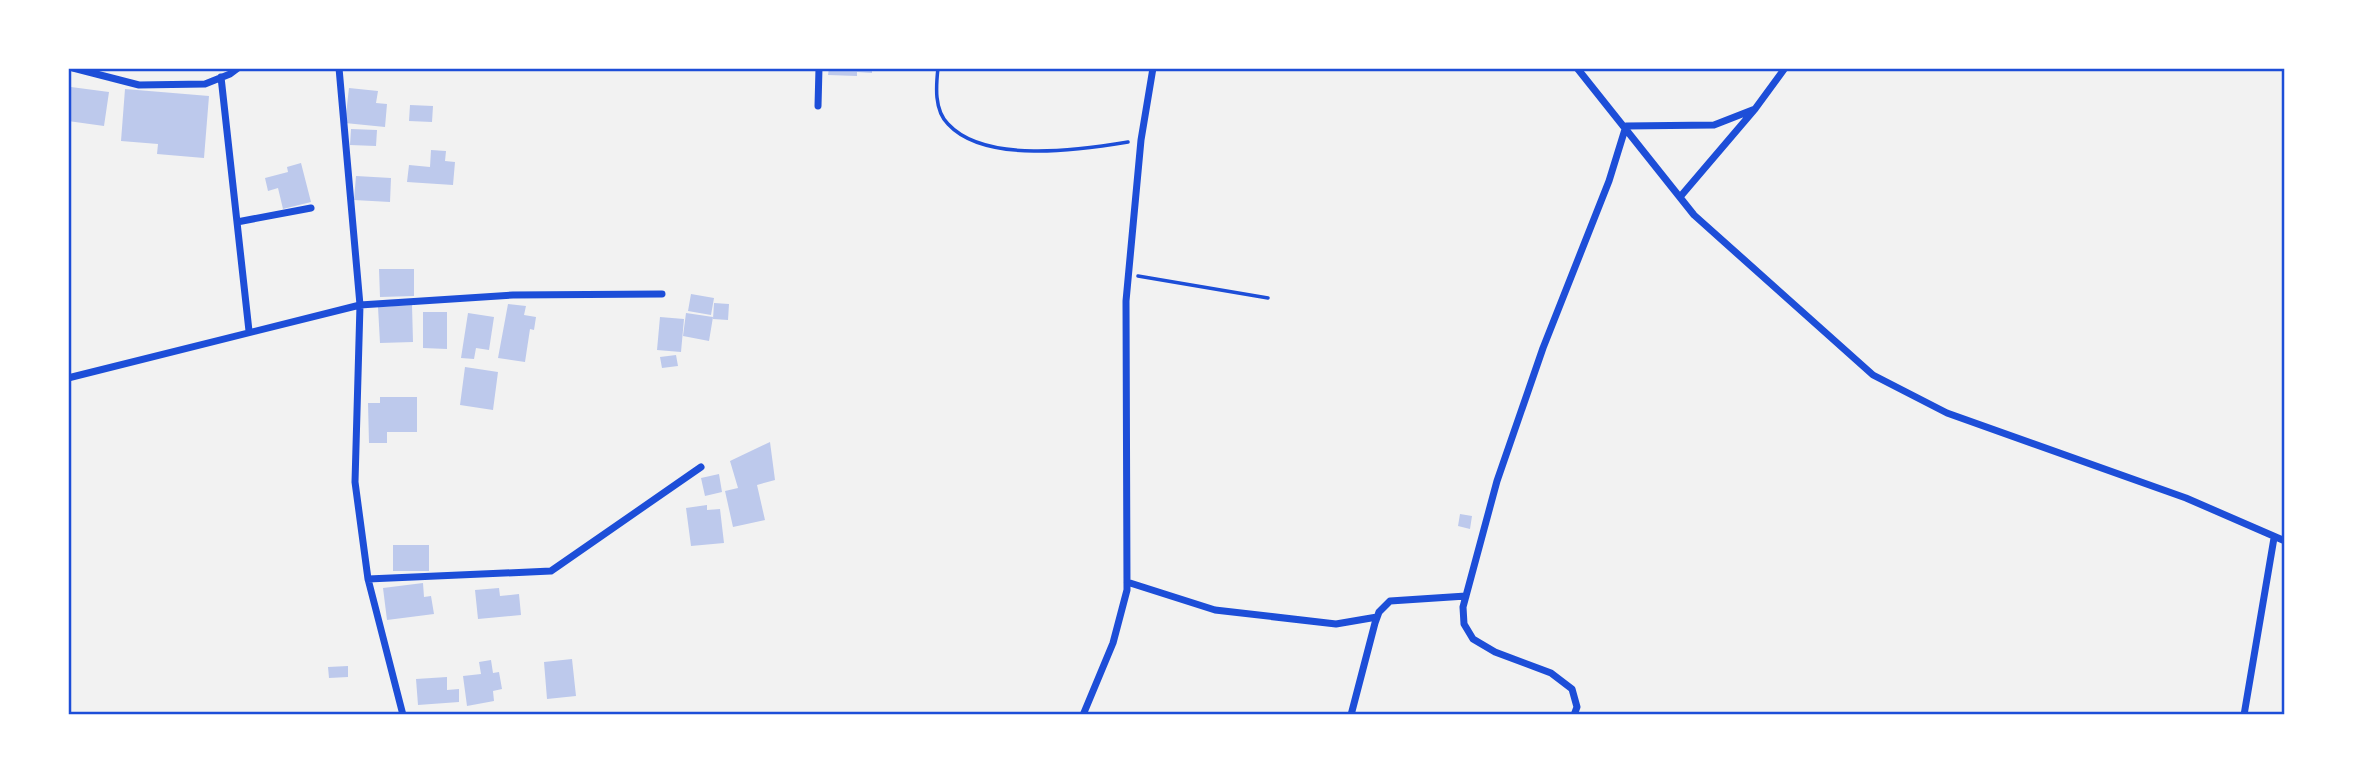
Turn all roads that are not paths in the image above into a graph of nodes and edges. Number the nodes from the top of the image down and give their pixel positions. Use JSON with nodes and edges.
{"nodes":[{"id":1,"x":73,"y":68,"type":"edge"},
{"id":2,"x":237,"y":68,"type":"edge"},
{"id":3,"x":339,"y":68,"type":"edge"},
{"id":4,"x":819,"y":68,"type":"edge"},
{"id":5,"x":1153,"y":68,"type":"edge"},
{"id":6,"x":1577,"y":68,"type":"edge"},
{"id":7,"x":1784,"y":68,"type":"edge"},
{"id":8,"x":221,"y":77,"type":"junction"},
{"id":9,"x":818,"y":106,"type":"dead end"},
{"id":10,"x":1755,"y":109,"type":"junction"},
{"id":11,"x":1626,"y":126,"type":"junction"},
{"id":12,"x":1680,"y":197,"type":"junction"},
{"id":13,"x":311,"y":208,"type":"dead end"},
{"id":14,"x":237,"y":222,"type":"junction"},
{"id":15,"x":662,"y":294,"type":"dead end"},
{"id":16,"x":360,"y":305,"type":"junction"},
{"id":17,"x":248,"y":331,"type":"junction"},
{"id":18,"x":68,"y":378,"type":"edge"},
{"id":19,"x":701,"y":467,"type":"dead end"},
{"id":20,"x":2274,"y":538,"type":"junction"},
{"id":21,"x":2285,"y":541,"type":"edge"},
{"id":22,"x":368,"y":579,"type":"junction"},
{"id":23,"x":1127,"y":582,"type":"junction"},
{"id":24,"x":1466,"y":596,"type":"junction"},
{"id":25,"x":1377,"y":617,"type":"junction"},
{"id":26,"x":403,"y":715,"type":"edge"},
{"id":27,"x":1083,"y":715,"type":"edge"},
{"id":28,"x":1351,"y":715,"type":"edge"},
{"id":29,"x":1574,"y":715,"type":"edge"},
{"id":30,"x":2244,"y":715,"type":"edge"}],
"edges":[{"from":1,"to":8,"type":"street"},
{"from":2,"to":8,"type":"street"},
{"from":3,"to":16,"type":"street"},
{"from":4,"to":9,"type":"street"},
{"from":5,"to":23,"type":"street"},
{"from":6,"to":11,"type":"street"},
{"from":7,"to":10,"type":"street"},
{"from":8,"to":14,"type":"street"},
{"from":10,"to":11,"type":"street"},
{"from":10,"to":12,"type":"street"},
{"from":11,"to":12,"type":"street"},
{"from":11,"to":24,"type":"street"},
{"from":12,"to":20,"type":"street"},
{"from":13,"to":14,"type":"street"},
{"from":14,"to":17,"type":"street"},
{"from":15,"to":16,"type":"street"},
{"from":16,"to":17,"type":"street"},
{"from":16,"to":22,"type":"street"},
{"from":17,"to":18,"type":"street"},
{"from":19,"to":22,"type":"street"},
{"from":20,"to":21,"type":"street"},
{"from":20,"to":30,"type":"street"},
{"from":22,"to":26,"type":"street"},
{"from":23,"to":25,"type":"street"},
{"from":23,"to":27,"type":"street"},
{"from":24,"to":25,"type":"street"},
{"from":24,"to":29,"type":"street"},
{"from":25,"to":28,"type":"street"}]}
